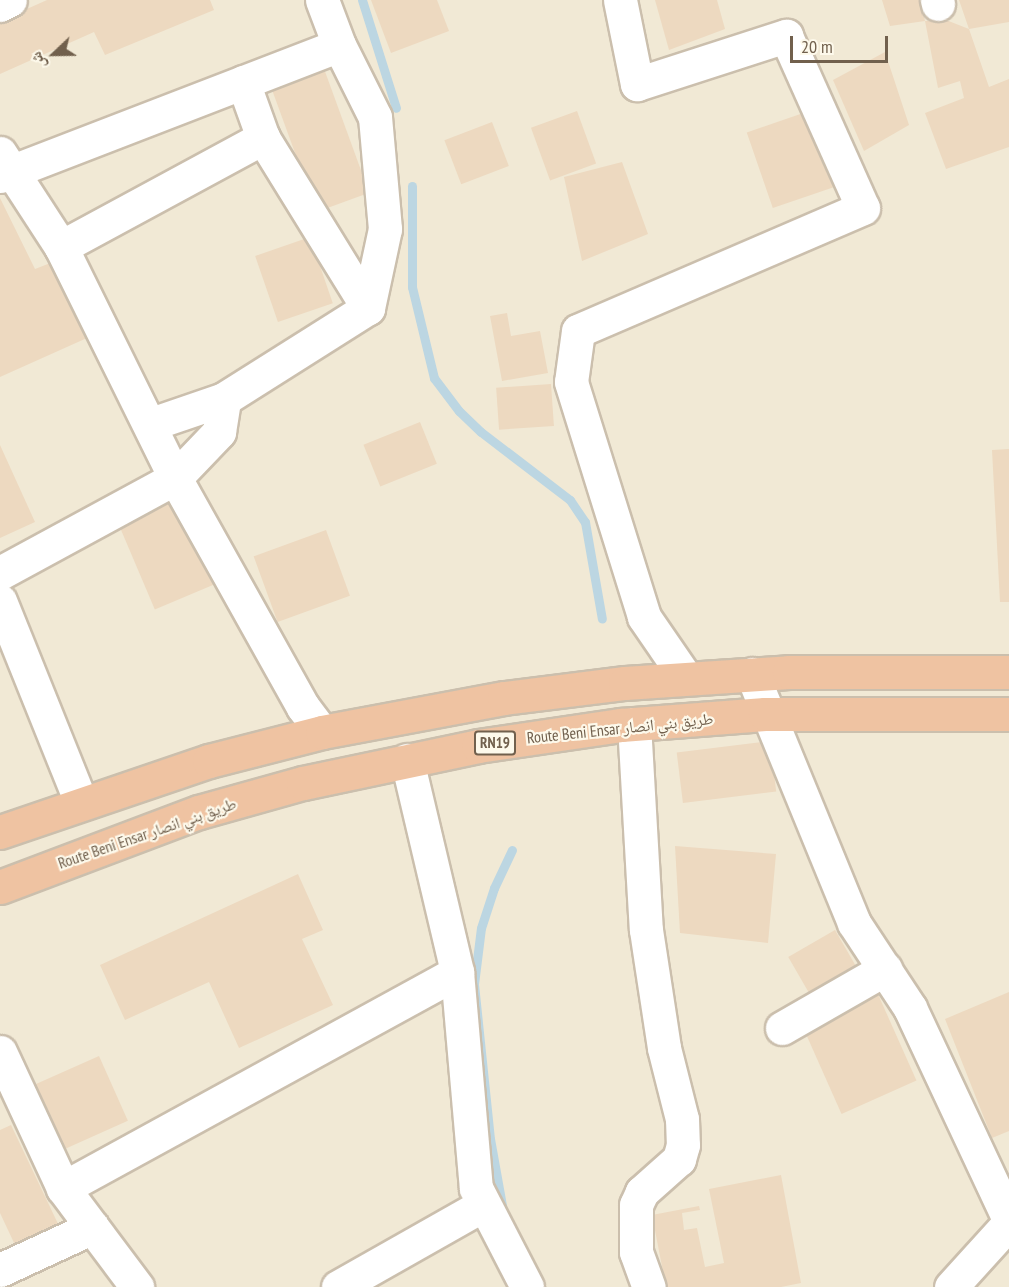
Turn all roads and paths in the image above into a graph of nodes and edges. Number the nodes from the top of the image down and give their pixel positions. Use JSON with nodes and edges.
{"nodes":[{"id":1,"x":10,"y":0,"type":"edge"},
{"id":2,"x":322,"y":0,"type":"edge"},
{"id":3,"x":620,"y":0,"type":"edge"},
{"id":4,"x":0,"y":5,"type":"edge"},
{"id":5,"x":339,"y":45,"type":"junction"},
{"id":6,"x":243,"y":82,"type":"junction"},
{"id":7,"x":263,"y":138,"type":"junction"},
{"id":8,"x":4,"y":167,"type":"edge"},
{"id":9,"x":61,"y":247,"type":"junction"},
{"id":10,"x":368,"y":308,"type":"junction"},
{"id":11,"x":224,"y":399,"type":"junction"},
{"id":12,"x":151,"y":424,"type":"junction"},
{"id":13,"x":175,"y":478,"type":"junction"},
{"id":14,"x":0,"y":573,"type":"edge"},
{"id":15,"x":0,"y":601,"type":"edge"},
{"id":16,"x":1009,"y":672,"type":"edge"},
{"id":17,"x":752,"y":674,"type":"junction"},
{"id":18,"x":686,"y":678,"type":"junction"},
{"id":19,"x":765,"y":714,"type":"junction"},
{"id":20,"x":1009,"y":714,"type":"edge"},
{"id":21,"x":634,"y":724,"type":"junction"},
{"id":22,"x":322,"y":732,"type":"junction"},
{"id":23,"x":407,"y":760,"type":"junction"},
{"id":24,"x":81,"y":802,"type":"junction"},
{"id":25,"x":0,"y":832,"type":"edge"},
{"id":26,"x":98,"y":848,"type":"junction"},
{"id":27,"x":0,"y":887,"type":"edge"},
{"id":28,"x":885,"y":969,"type":"junction"},
{"id":29,"x":457,"y":972,"type":"junction"},
{"id":30,"x":782,"y":1028,"type":"dead end"},
{"id":31,"x":0,"y":1052,"type":"edge"},
{"id":32,"x":11,"y":1108,"type":"edge"},
{"id":33,"x":63,"y":1188,"type":"junction"},
{"id":34,"x":483,"y":1205,"type":"junction"},
{"id":35,"x":1009,"y":1221,"type":"edge"},
{"id":36,"x":93,"y":1227,"type":"junction"},
{"id":37,"x":0,"y":1270,"type":"edge"},
{"id":38,"x":137,"y":1287,"type":"edge"},
{"id":39,"x":338,"y":1287,"type":"edge"},
{"id":40,"x":527,"y":1287,"type":"edge"},
{"id":41,"x":649,"y":1287,"type":"edge"},
{"id":42,"x":951,"y":1287,"type":"edge"}],
"edges":[{"from":1,"to":4,"type":"street"},
{"from":2,"to":5,"type":"street"},
{"from":3,"to":18,"type":"street"},
{"from":5,"to":6,"type":"street"},
{"from":5,"to":10,"type":"street"},
{"from":6,"to":7,"type":"street"},
{"from":6,"to":8,"type":"street"},
{"from":7,"to":9,"type":"street"},
{"from":7,"to":10,"type":"street"},
{"from":8,"to":9,"type":"street"},
{"from":9,"to":12,"type":"street"},
{"from":10,"to":11,"type":"street"},
{"from":11,"to":12,"type":"street"},
{"from":11,"to":13,"type":"street"},
{"from":12,"to":13,"type":"street"},
{"from":13,"to":14,"type":"street"},
{"from":13,"to":22,"type":"street"},
{"from":15,"to":24,"type":"street"},
{"from":16,"to":17,"type":"highway"},
{"from":17,"to":18,"type":"highway"},
{"from":17,"to":19,"type":"street"},
{"from":18,"to":22,"type":"highway"},
{"from":19,"to":20,"type":"highway","name":"Route Beni Ensar طريق بني انصار","number":"RN19"},
{"from":19,"to":21,"type":"highway","name":"Route Beni Ensar طريق بني انصار","number":"RN19"},
{"from":19,"to":28,"type":"street"},
{"from":21,"to":23,"type":"highway","name":"Route Beni Ensar طريق بني انصار","number":"RN19"},
{"from":21,"to":41,"type":"street"},
{"from":22,"to":24,"type":"highway"},
{"from":23,"to":26,"type":"highway","name":"Route Beni Ensar طريق بني انصار","number":"RN19"},
{"from":23,"to":29,"type":"street"},
{"from":24,"to":25,"type":"highway"},
{"from":24,"to":26,"type":"highway"},
{"from":26,"to":27,"type":"highway","name":"Route Beni Ensar طريق بني انصار","number":"RN19"},
{"from":28,"to":30,"type":"street"},
{"from":28,"to":35,"type":"street"},
{"from":29,"to":33,"type":"street"},
{"from":29,"to":34,"type":"street"},
{"from":31,"to":32,"type":"street"},
{"from":32,"to":33,"type":"street"},
{"from":33,"to":36,"type":"street"},
{"from":34,"to":39,"type":"street"},
{"from":34,"to":40,"type":"street"},
{"from":35,"to":42,"type":"street"},
{"from":36,"to":37,"type":"street"},
{"from":36,"to":38,"type":"street"}]}
